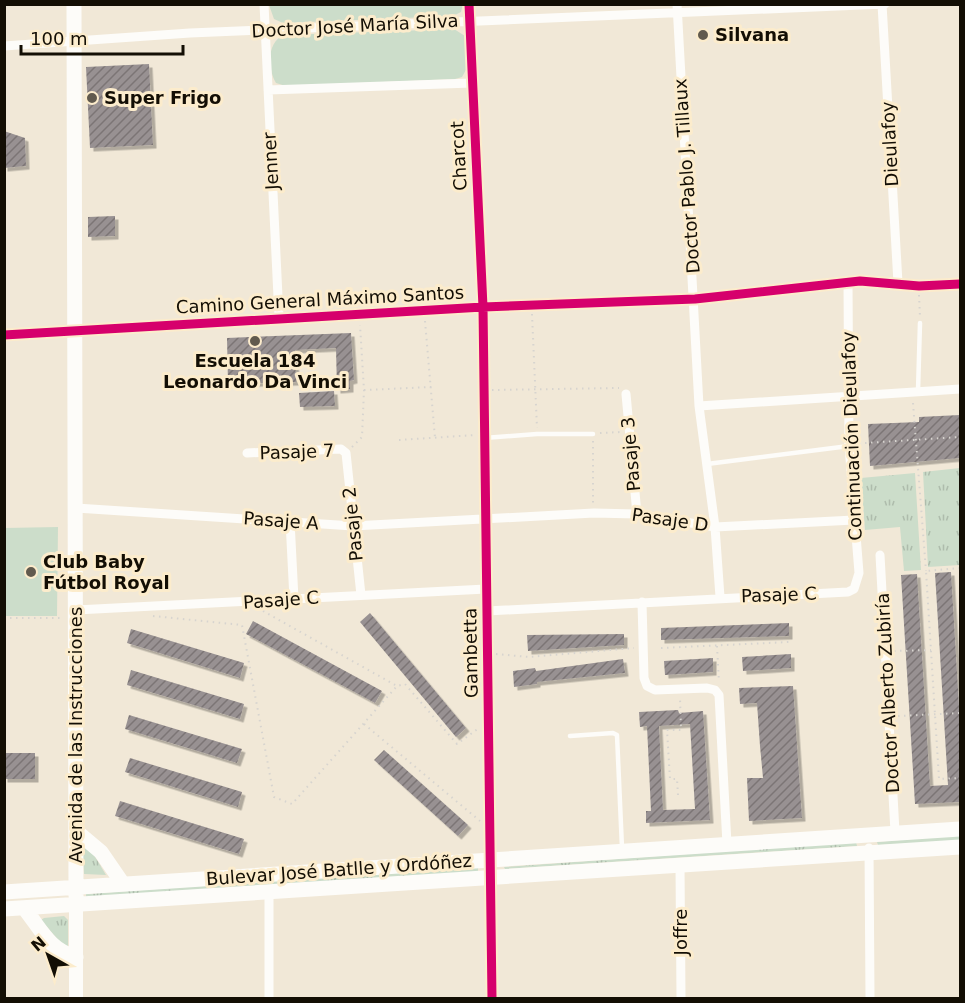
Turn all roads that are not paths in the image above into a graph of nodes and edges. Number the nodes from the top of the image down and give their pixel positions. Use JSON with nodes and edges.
{"nodes":[{"id":1,"x":74,"y":4,"type":"edge"},
{"id":2,"x":264,"y":4,"type":"edge"},
{"id":3,"x":469,"y":4,"type":"edge"},
{"id":4,"x":883,"y":5,"type":"edge"},
{"id":5,"x":677,"y":8,"type":"edge"},
{"id":6,"x":470,"y":21,"type":"junction"},
{"id":7,"x":265,"y":30,"type":"junction"},
{"id":8,"x":74,"y":41,"type":"junction"},
{"id":9,"x":4,"y":46,"type":"edge"},
{"id":10,"x":472,"y":83,"type":"junction"},
{"id":11,"x":268,"y":90,"type":"junction"},
{"id":12,"x":848,"y":283,"type":"junction"},
{"id":13,"x":898,"y":283,"type":"junction"},
{"id":14,"x":960,"y":284,"type":"edge"},
{"id":15,"x":695,"y":299,"type":"junction"},
{"id":16,"x":483,"y":307,"type":"junction"},
{"id":17,"x":279,"y":318,"type":"junction"},
{"id":18,"x":920,"y":323,"type":"road end"},
{"id":19,"x":75,"y":330,"type":"junction"},
{"id":20,"x":4,"y":335,"type":"edge"},
{"id":21,"x":960,"y":389,"type":"edge"},
{"id":22,"x":918,"y":391,"type":"junction"},
{"id":23,"x":626,"y":394,"type":"road end"},
{"id":24,"x":848,"y":396,"type":"junction"},
{"id":25,"x":699,"y":405,"type":"junction"},
{"id":26,"x":593,"y":434,"type":"road end"},
{"id":27,"x":484,"y":436,"type":"junction"},
{"id":28,"x":849,"y":446,"type":"junction"},
{"id":29,"x":247,"y":453,"type":"dead end"},
{"id":30,"x":346,"y":453,"type":"joint"},
{"id":31,"x":707,"y":464,"type":"junction"},
{"id":32,"x":76,"y":508,"type":"junction"},
{"id":33,"x":637,"y":514,"type":"junction"},
{"id":34,"x":854,"y":520,"type":"junction"},
{"id":35,"x":486,"y":521,"type":"junction"},
{"id":36,"x":290,"y":522,"type":"junction"},
{"id":37,"x":352,"y":526,"type":"junction"},
{"id":38,"x":715,"y":527,"type":"junction"},
{"id":39,"x":880,"y":555,"type":"dead end"},
{"id":40,"x":486,"y":589,"type":"junction"},
{"id":41,"x":854,"y":589,"type":"joint"},
{"id":42,"x":361,"y":595,"type":"junction"},
{"id":43,"x":720,"y":597,"type":"junction"},
{"id":44,"x":294,"y":599,"type":"junction"},
{"id":45,"x":642,"y":602,"type":"junction"},
{"id":46,"x":487,"y":611,"type":"junction"},
{"id":47,"x":76,"y":614,"type":"junction"},
{"id":48,"x":570,"y":736,"type":"dead end"},
{"id":49,"x":960,"y":829,"type":"edge"},
{"id":50,"x":76,"y":831,"type":"junction"},
{"id":51,"x":895,"y":832,"type":"junction"},
{"id":52,"x":869,"y":835,"type":"junction"},
{"id":53,"x":727,"y":844,"type":"junction"},
{"id":54,"x":960,"y":847,"type":"edge"},
{"id":55,"x":622,"y":850,"type":"junction"},
{"id":56,"x":869,"y":854,"type":"junction"},
{"id":57,"x":490,"y":860,"type":"junction"},
{"id":58,"x":681,"y":865,"type":"junction"},
{"id":59,"x":491,"y":879,"type":"junction"},
{"id":60,"x":123,"y":884,"type":"junction"},
{"id":61,"x":76,"y":887,"type":"junction"},
{"id":62,"x":4,"y":892,"type":"edge"},
{"id":63,"x":269,"y":894,"type":"junction"},
{"id":64,"x":76,"y":905,"type":"junction"},
{"id":65,"x":24,"y":908,"type":"junction"},
{"id":66,"x":4,"y":909,"type":"edge"},
{"id":67,"x":76,"y":957,"type":"junction"},
{"id":68,"x":76,"y":999,"type":"edge"},
{"id":69,"x":269,"y":999,"type":"edge"},
{"id":70,"x":492,"y":999,"type":"edge"},
{"id":71,"x":681,"y":999,"type":"edge"},
{"id":72,"x":870,"y":999,"type":"edge"}],
"edges":[{"from":1,"to":8,"type":"main road","name":"Avenida de las Instrucciones"},
{"from":2,"to":7,"type":"street","name":"Jenner"},
{"from":3,"to":6,"type":"street","name":"Charcot"},
{"from":4,"to":5,"type":"street","name":"Doctor José María Silva"},
{"from":4,"to":13,"type":"street","name":"Dieulafoy"},
{"from":5,"to":6,"type":"street","name":"Doctor José María Silva"},
{"from":5,"to":15,"type":"street","name":"Doctor Pablo J. Tillaux"},
{"from":6,"to":7,"type":"street","name":"Doctor José María Silva"},
{"from":6,"to":10,"type":"street","name":"Charcot"},
{"from":7,"to":8,"type":"street","name":"Doctor José María Silva"},
{"from":7,"to":11,"type":"street","name":"Jenner"},
{"from":8,"to":9,"type":"street","name":"Doctor José María Silva"},
{"from":8,"to":19,"type":"main road","name":"Avenida de las Instrucciones"},
{"from":10,"to":11,"type":"street"},
{"from":10,"to":16,"type":"street","name":"Charcot"},
{"from":11,"to":17,"type":"street","name":"Jenner"},
{"from":12,"to":13,"type":"street","name":"Camino General Máximo Santos"},
{"from":12,"to":15,"type":"street","name":"Camino General Máximo Santos"},
{"from":12,"to":24,"type":"street","name":"Continuación Dieulafoy"},
{"from":13,"to":14,"type":"street","name":"Camino General Máximo Santos"},
{"from":15,"to":16,"type":"street","name":"Camino General Máximo Santos"},
{"from":15,"to":25,"type":"street","name":"Doctor Pablo J. Tillaux"},
{"from":16,"to":17,"type":"street","name":"Camino General Máximo Santos"},
{"from":16,"to":27,"type":"street","name":"Gambetta"},
{"from":17,"to":19,"type":"street","name":"Camino General Máximo Santos"},
{"from":18,"to":22,"type":"lane"},
{"from":19,"to":20,"type":"street","name":"Camino General Máximo Santos"},
{"from":19,"to":32,"type":"main road","name":"Avenida de las Instrucciones"},
{"from":21,"to":22,"type":"street"},
{"from":22,"to":24,"type":"street"},
{"from":23,"to":33,"type":"street","name":"Pasaje 3"},
{"from":24,"to":25,"type":"street"},
{"from":24,"to":28,"type":"street","name":"Continuación Dieulafoy"},
{"from":25,"to":31,"type":"street","name":"Doctor Pablo J. Tillaux"},
{"from":26,"to":27,"type":"lane"},
{"from":27,"to":35,"type":"street","name":"Gambetta"},
{"from":28,"to":31,"type":"lane"},
{"from":28,"to":34,"type":"street","name":"Continuación Dieulafoy"},
{"from":29,"to":30,"type":"street","name":"Pasaje 7"},
{"from":30,"to":37,"type":"street","name":"Pasaje 2"},
{"from":31,"to":38,"type":"street","name":"Doctor Pablo J. Tillaux"},
{"from":32,"to":36,"type":"street","name":"Pasaje A"},
{"from":32,"to":47,"type":"main road","name":"Avenida de las Instrucciones"},
{"from":33,"to":35,"type":"street","name":"Pasaje D"},
{"from":33,"to":38,"type":"street","name":"Pasaje D"},
{"from":34,"to":38,"type":"street","name":"Pasaje D"},
{"from":34,"to":41,"type":"street","name":"Continuación Dieulafoy"},
{"from":35,"to":37,"type":"street","name":"Pasaje A"},
{"from":35,"to":40,"type":"street","name":"Gambetta"},
{"from":36,"to":37,"type":"street","name":"Pasaje A"},
{"from":36,"to":44,"type":"street"},
{"from":37,"to":42,"type":"street","name":"Pasaje 2"},
{"from":38,"to":43,"type":"street","name":"Doctor Pablo J. Tillaux"},
{"from":39,"to":51,"type":"street","name":"Doctor Alberto Zubiría"},
{"from":40,"to":42,"type":"street","name":"Pasaje C"},
{"from":40,"to":46,"type":"street","name":"Gambetta"},
{"from":41,"to":43,"type":"street","name":"Pasaje C"},
{"from":42,"to":44,"type":"street","name":"Pasaje C"},
{"from":43,"to":45,"type":"street","name":"Pasaje C"},
{"from":44,"to":47,"type":"street","name":"Pasaje C"},
{"from":45,"to":46,"type":"street","name":"Pasaje C"},
{"from":45,"to":53,"type":"street"},
{"from":46,"to":57,"type":"street","name":"Gambetta"},
{"from":47,"to":50,"type":"main road","name":"Avenida de las Instrucciones"},
{"from":48,"to":55,"type":"lane"},
{"from":49,"to":51,"type":"main road","name":"Bulevar José Batlle y Ordóñez"},
{"from":50,"to":60,"type":"main road"},
{"from":50,"to":61,"type":"main road","name":"Avenida de las Instrucciones"},
{"from":51,"to":52,"type":"main road","name":"Bulevar José Batlle y Ordóñez"},
{"from":52,"to":53,"type":"main road","name":"Bulevar José Batlle y Ordóñez"},
{"from":52,"to":56,"type":"street"},
{"from":53,"to":55,"type":"main road","name":"Bulevar José Batlle y Ordóñez"},
{"from":54,"to":56,"type":"main road","name":"Bulevar José Batlle y Ordóñez"},
{"from":55,"to":57,"type":"main road","name":"Bulevar José Batlle y Ordóñez"},
{"from":56,"to":58,"type":"main road","name":"Bulevar José Batlle y Ordóñez"},
{"from":56,"to":72,"type":"street"},
{"from":57,"to":59,"type":"street","name":"Gambetta"},
{"from":57,"to":60,"type":"main road","name":"Bulevar José Batlle y Ordóñez"},
{"from":58,"to":59,"type":"main road","name":"Bulevar José Batlle y Ordóñez"},
{"from":58,"to":71,"type":"street","name":"Joffre"},
{"from":59,"to":63,"type":"main road","name":"Bulevar José Batlle y Ordóñez"},
{"from":59,"to":70,"type":"street","name":"Gambetta"},
{"from":60,"to":61,"type":"main road","name":"Bulevar José Batlle y Ordóñez"},
{"from":61,"to":62,"type":"main road","name":"Bulevar José Batlle y Ordóñez"},
{"from":61,"to":64,"type":"main road","name":"Avenida de las Instrucciones"},
{"from":63,"to":64,"type":"main road","name":"Bulevar José Batlle y Ordóñez"},
{"from":63,"to":69,"type":"street"},
{"from":64,"to":65,"type":"main road","name":"Bulevar José Batlle y Ordóñez"},
{"from":64,"to":67,"type":"main road","name":"Avenida de las Instrucciones"},
{"from":65,"to":66,"type":"main road","name":"Bulevar José Batlle y Ordóñez"},
{"from":65,"to":67,"type":"main road"},
{"from":67,"to":68,"type":"main road","name":"Avenida de las Instrucciones"}]}
